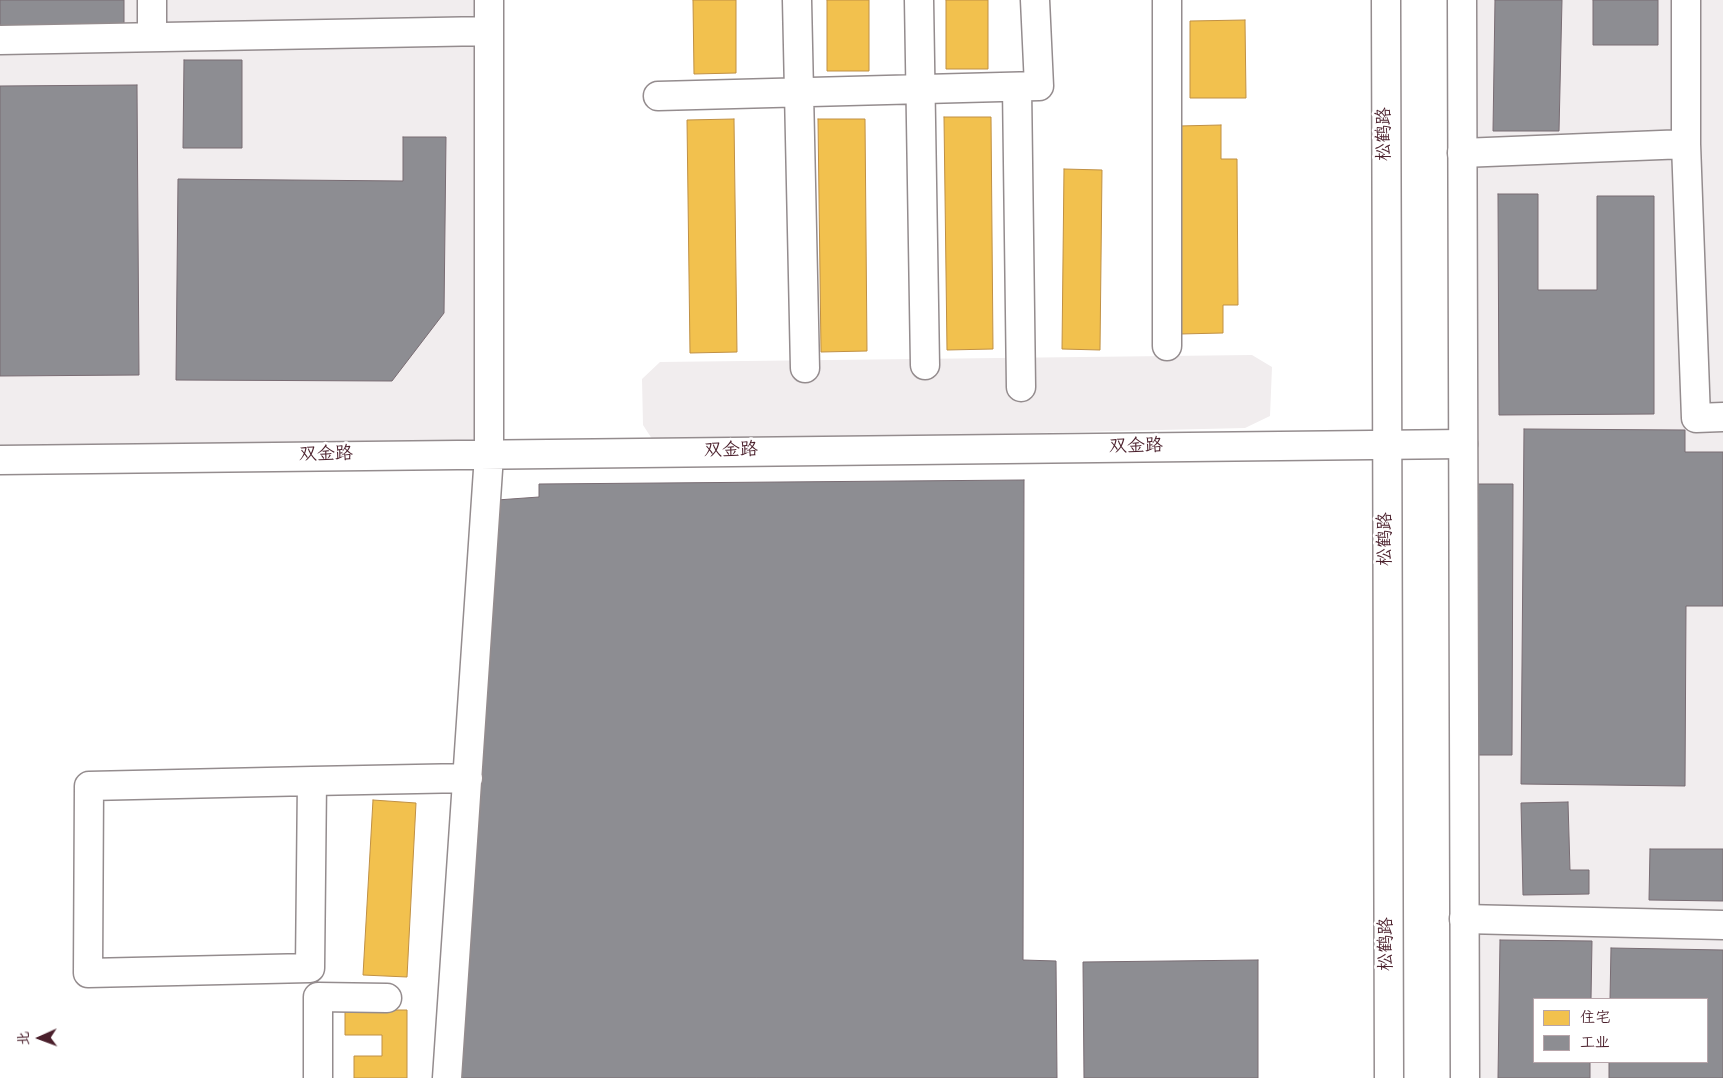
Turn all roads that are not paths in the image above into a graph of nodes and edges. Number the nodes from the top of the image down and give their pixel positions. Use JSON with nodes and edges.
{"nodes":[{"id":1,"x":152,"y":0,"type":"edge"},
{"id":2,"x":489,"y":0,"type":"edge"},
{"id":3,"x":797,"y":0,"type":"edge"},
{"id":4,"x":919,"y":0,"type":"edge"},
{"id":5,"x":1035,"y":0,"type":"edge"},
{"id":6,"x":1167,"y":0,"type":"edge"},
{"id":7,"x":1386,"y":0,"type":"edge"},
{"id":8,"x":1462,"y":0,"type":"edge"},
{"id":9,"x":1686,"y":0,"type":"edge"},
{"id":10,"x":489,"y":31,"type":"junction"},
{"id":11,"x":152,"y":37,"type":"junction"},
{"id":12,"x":0,"y":40,"type":"edge"},
{"id":13,"x":1018,"y":86,"type":"junction"},
{"id":14,"x":920,"y":89,"type":"junction"},
{"id":15,"x":799,"y":92,"type":"junction"},
{"id":16,"x":658,"y":96,"type":"dead end"},
{"id":17,"x":1686,"y":144,"type":"junction"},
{"id":18,"x":1462,"y":153,"type":"junction"},
{"id":19,"x":1167,"y":346,"type":"dead end"},
{"id":20,"x":925,"y":365,"type":"dead end"},
{"id":21,"x":805,"y":368,"type":"dead end"},
{"id":22,"x":1021,"y":387,"type":"dead end"},
{"id":23,"x":1723,"y":417,"type":"edge"},
{"id":24,"x":1463,"y":444,"type":"junction"},
{"id":25,"x":1386,"y":445,"type":"junction"},
{"id":26,"x":489,"y":455,"type":"junction"},
{"id":27,"x":0,"y":460,"type":"edge"},
{"id":28,"x":468,"y":778,"type":"junction"},
{"id":29,"x":312,"y":781,"type":"junction"},
{"id":30,"x":1464,"y":919,"type":"junction"},
{"id":31,"x":1723,"y":925,"type":"edge"},
{"id":32,"x":386,"y":998,"type":"dead end"},
{"id":33,"x":318,"y":1078,"type":"edge"},
{"id":34,"x":447,"y":1078,"type":"edge"},
{"id":35,"x":1389,"y":1078,"type":"edge"},
{"id":36,"x":1465,"y":1078,"type":"edge"}],
"edges":[{"from":1,"to":11,"type":"street"},
{"from":2,"to":10,"type":"street"},
{"from":3,"to":15,"type":"street"},
{"from":4,"to":14,"type":"street"},
{"from":5,"to":13,"type":"street"},
{"from":6,"to":19,"type":"street"},
{"from":7,"to":25,"type":"street","name":"松鹤路"},
{"from":8,"to":18,"type":"street"},
{"from":9,"to":17,"type":"street"},
{"from":10,"to":11,"type":"street"},
{"from":10,"to":26,"type":"street"},
{"from":11,"to":12,"type":"street"},
{"from":13,"to":14,"type":"street"},
{"from":13,"to":22,"type":"street"},
{"from":14,"to":15,"type":"street"},
{"from":14,"to":20,"type":"street"},
{"from":15,"to":16,"type":"street"},
{"from":15,"to":21,"type":"street"},
{"from":17,"to":18,"type":"street"},
{"from":17,"to":23,"type":"street"},
{"from":18,"to":24,"type":"street"},
{"from":24,"to":25,"type":"street","name":"双金路"},
{"from":24,"to":30,"type":"street"},
{"from":25,"to":26,"type":"street","name":"双金路"},
{"from":25,"to":35,"type":"street","name":"松鹤路"},
{"from":26,"to":27,"type":"street","name":"双金路"},
{"from":26,"to":28,"type":"street"},
{"from":28,"to":29,"type":"street"},
{"from":28,"to":34,"type":"street"},
{"from":29,"to":29,"type":"street"},
{"from":30,"to":31,"type":"street"},
{"from":30,"to":36,"type":"street"},
{"from":32,"to":33,"type":"street"}]}
